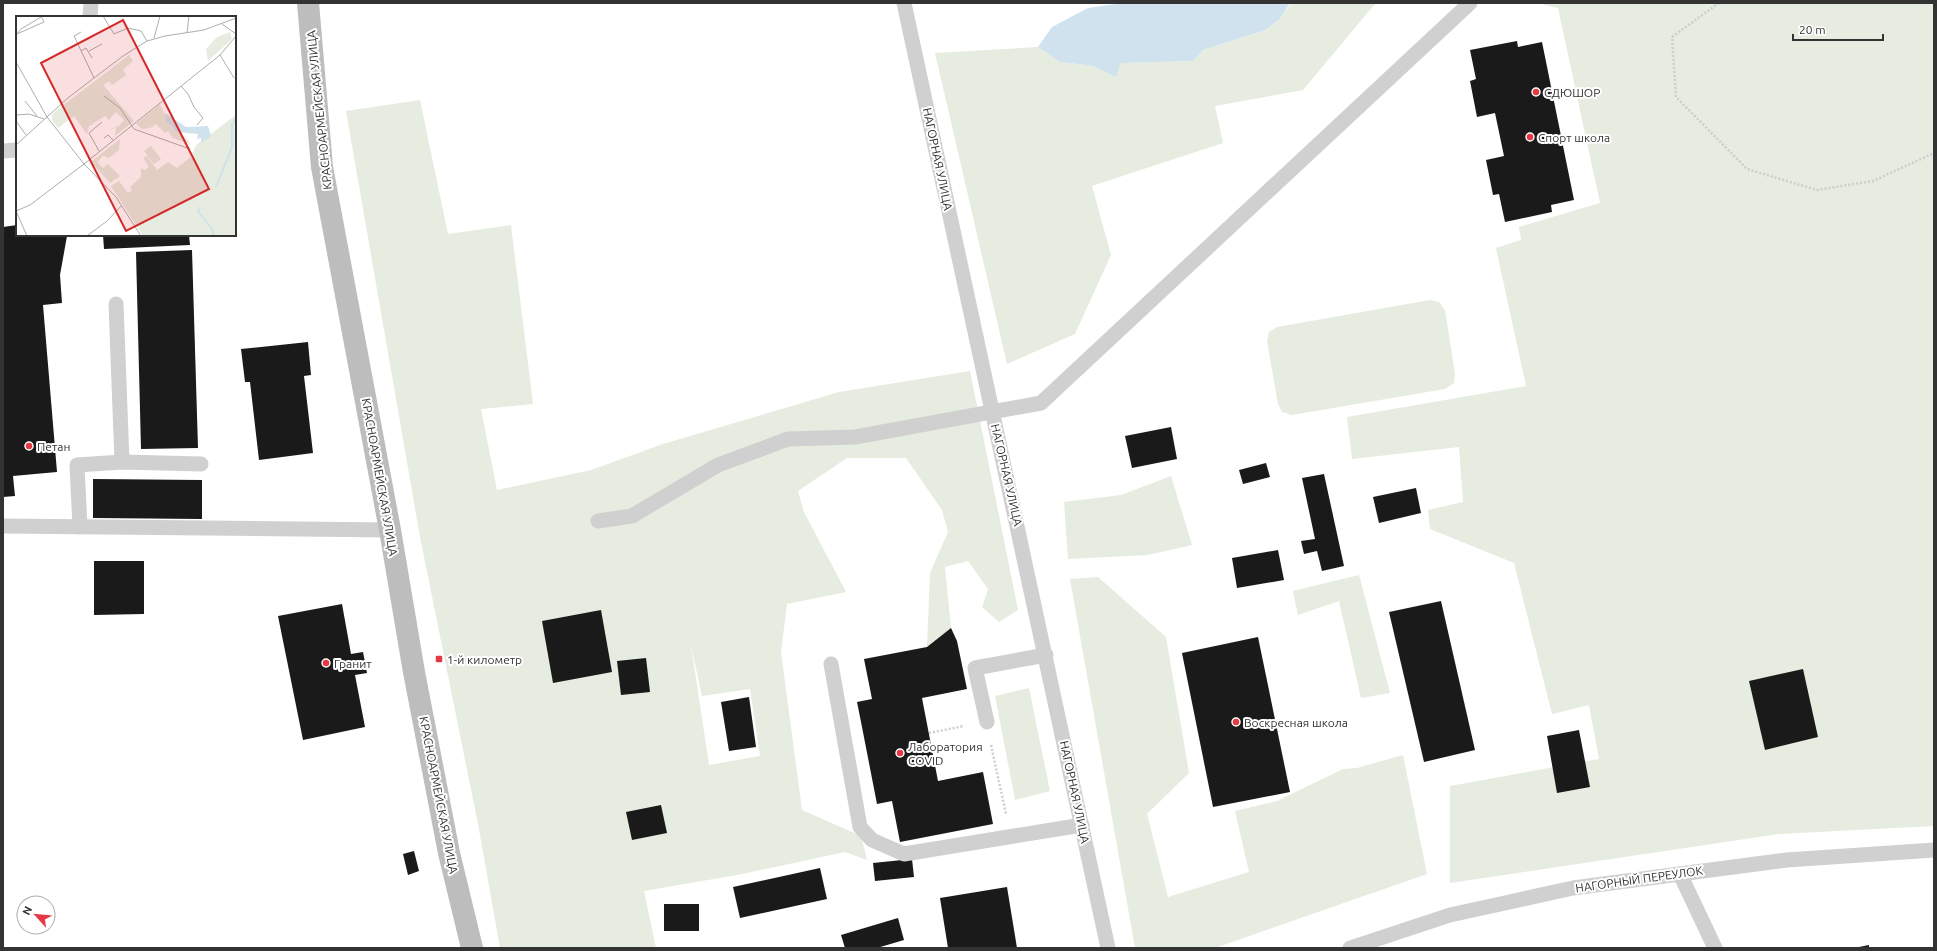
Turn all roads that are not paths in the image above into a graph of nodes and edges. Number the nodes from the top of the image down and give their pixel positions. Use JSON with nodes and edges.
{"nodes":[{"id":1,"x":90,"y":3,"type":"edge"},
{"id":2,"x":308,"y":3,"type":"edge"},
{"id":3,"x":904,"y":3,"type":"edge"},
{"id":4,"x":1470,"y":3,"type":"edge"},
{"id":5,"x":90,"y":16,"type":"edge"},
{"id":6,"x":16,"y":150,"type":"edge"},
{"id":7,"x":3,"y":151,"type":"edge"},
{"id":8,"x":116,"y":304,"type":"dead end"},
{"id":9,"x":992,"y":411,"type":"junction"},
{"id":10,"x":122,"y":462,"type":"junction"},
{"id":11,"x":201,"y":464,"type":"dead end"},
{"id":12,"x":598,"y":521,"type":"dead end"},
{"id":13,"x":3,"y":526,"type":"edge"},
{"id":14,"x":80,"y":527,"type":"junction"},
{"id":15,"x":390,"y":530,"type":"junction"},
{"id":16,"x":1046,"y":655,"type":"junction"},
{"id":17,"x":831,"y":664,"type":"dead end"},
{"id":18,"x":987,"y":722,"type":"road end"},
{"id":19,"x":1082,"y":825,"type":"junction"},
{"id":20,"x":1934,"y":850,"type":"edge"},
{"id":21,"x":1680,"y":874,"type":"junction"},
{"id":22,"x":472,"y":948,"type":"edge"},
{"id":23,"x":1108,"y":948,"type":"edge"},
{"id":24,"x":1350,"y":948,"type":"edge"},
{"id":25,"x":1715,"y":948,"type":"edge"}],
"edges":[{"from":1,"to":5,"type":"lane"},
{"from":2,"to":15,"type":"street","name":"КРАСНОАРМЕЙСКАЯ УЛИЦА"},
{"from":3,"to":9,"type":"lane","name":"НАГОРНАЯ УЛИЦА"},
{"from":4,"to":9,"type":"lane"},
{"from":6,"to":7,"type":"lane"},
{"from":8,"to":10,"type":"lane"},
{"from":9,"to":12,"type":"lane"},
{"from":9,"to":16,"type":"lane","name":"НАГОРНАЯ УЛИЦА"},
{"from":10,"to":11,"type":"lane"},
{"from":10,"to":14,"type":"lane"},
{"from":13,"to":14,"type":"lane"},
{"from":14,"to":15,"type":"lane"},
{"from":15,"to":22,"type":"street","name":"КРАСНОАРМЕЙСКАЯ УЛИЦА"},
{"from":16,"to":18,"type":"lane"},
{"from":16,"to":19,"type":"lane","name":"НАГОРНАЯ УЛИЦА"},
{"from":17,"to":19,"type":"lane"},
{"from":19,"to":23,"type":"lane","name":"НАГОРНАЯ УЛИЦА"},
{"from":20,"to":21,"type":"lane","name":"НАГОРНЫЙ ПЕРЕУЛОК"},
{"from":21,"to":24,"type":"lane","name":"НАГОРНЫЙ ПЕРЕУЛОК"},
{"from":21,"to":25,"type":"lane"}]}
